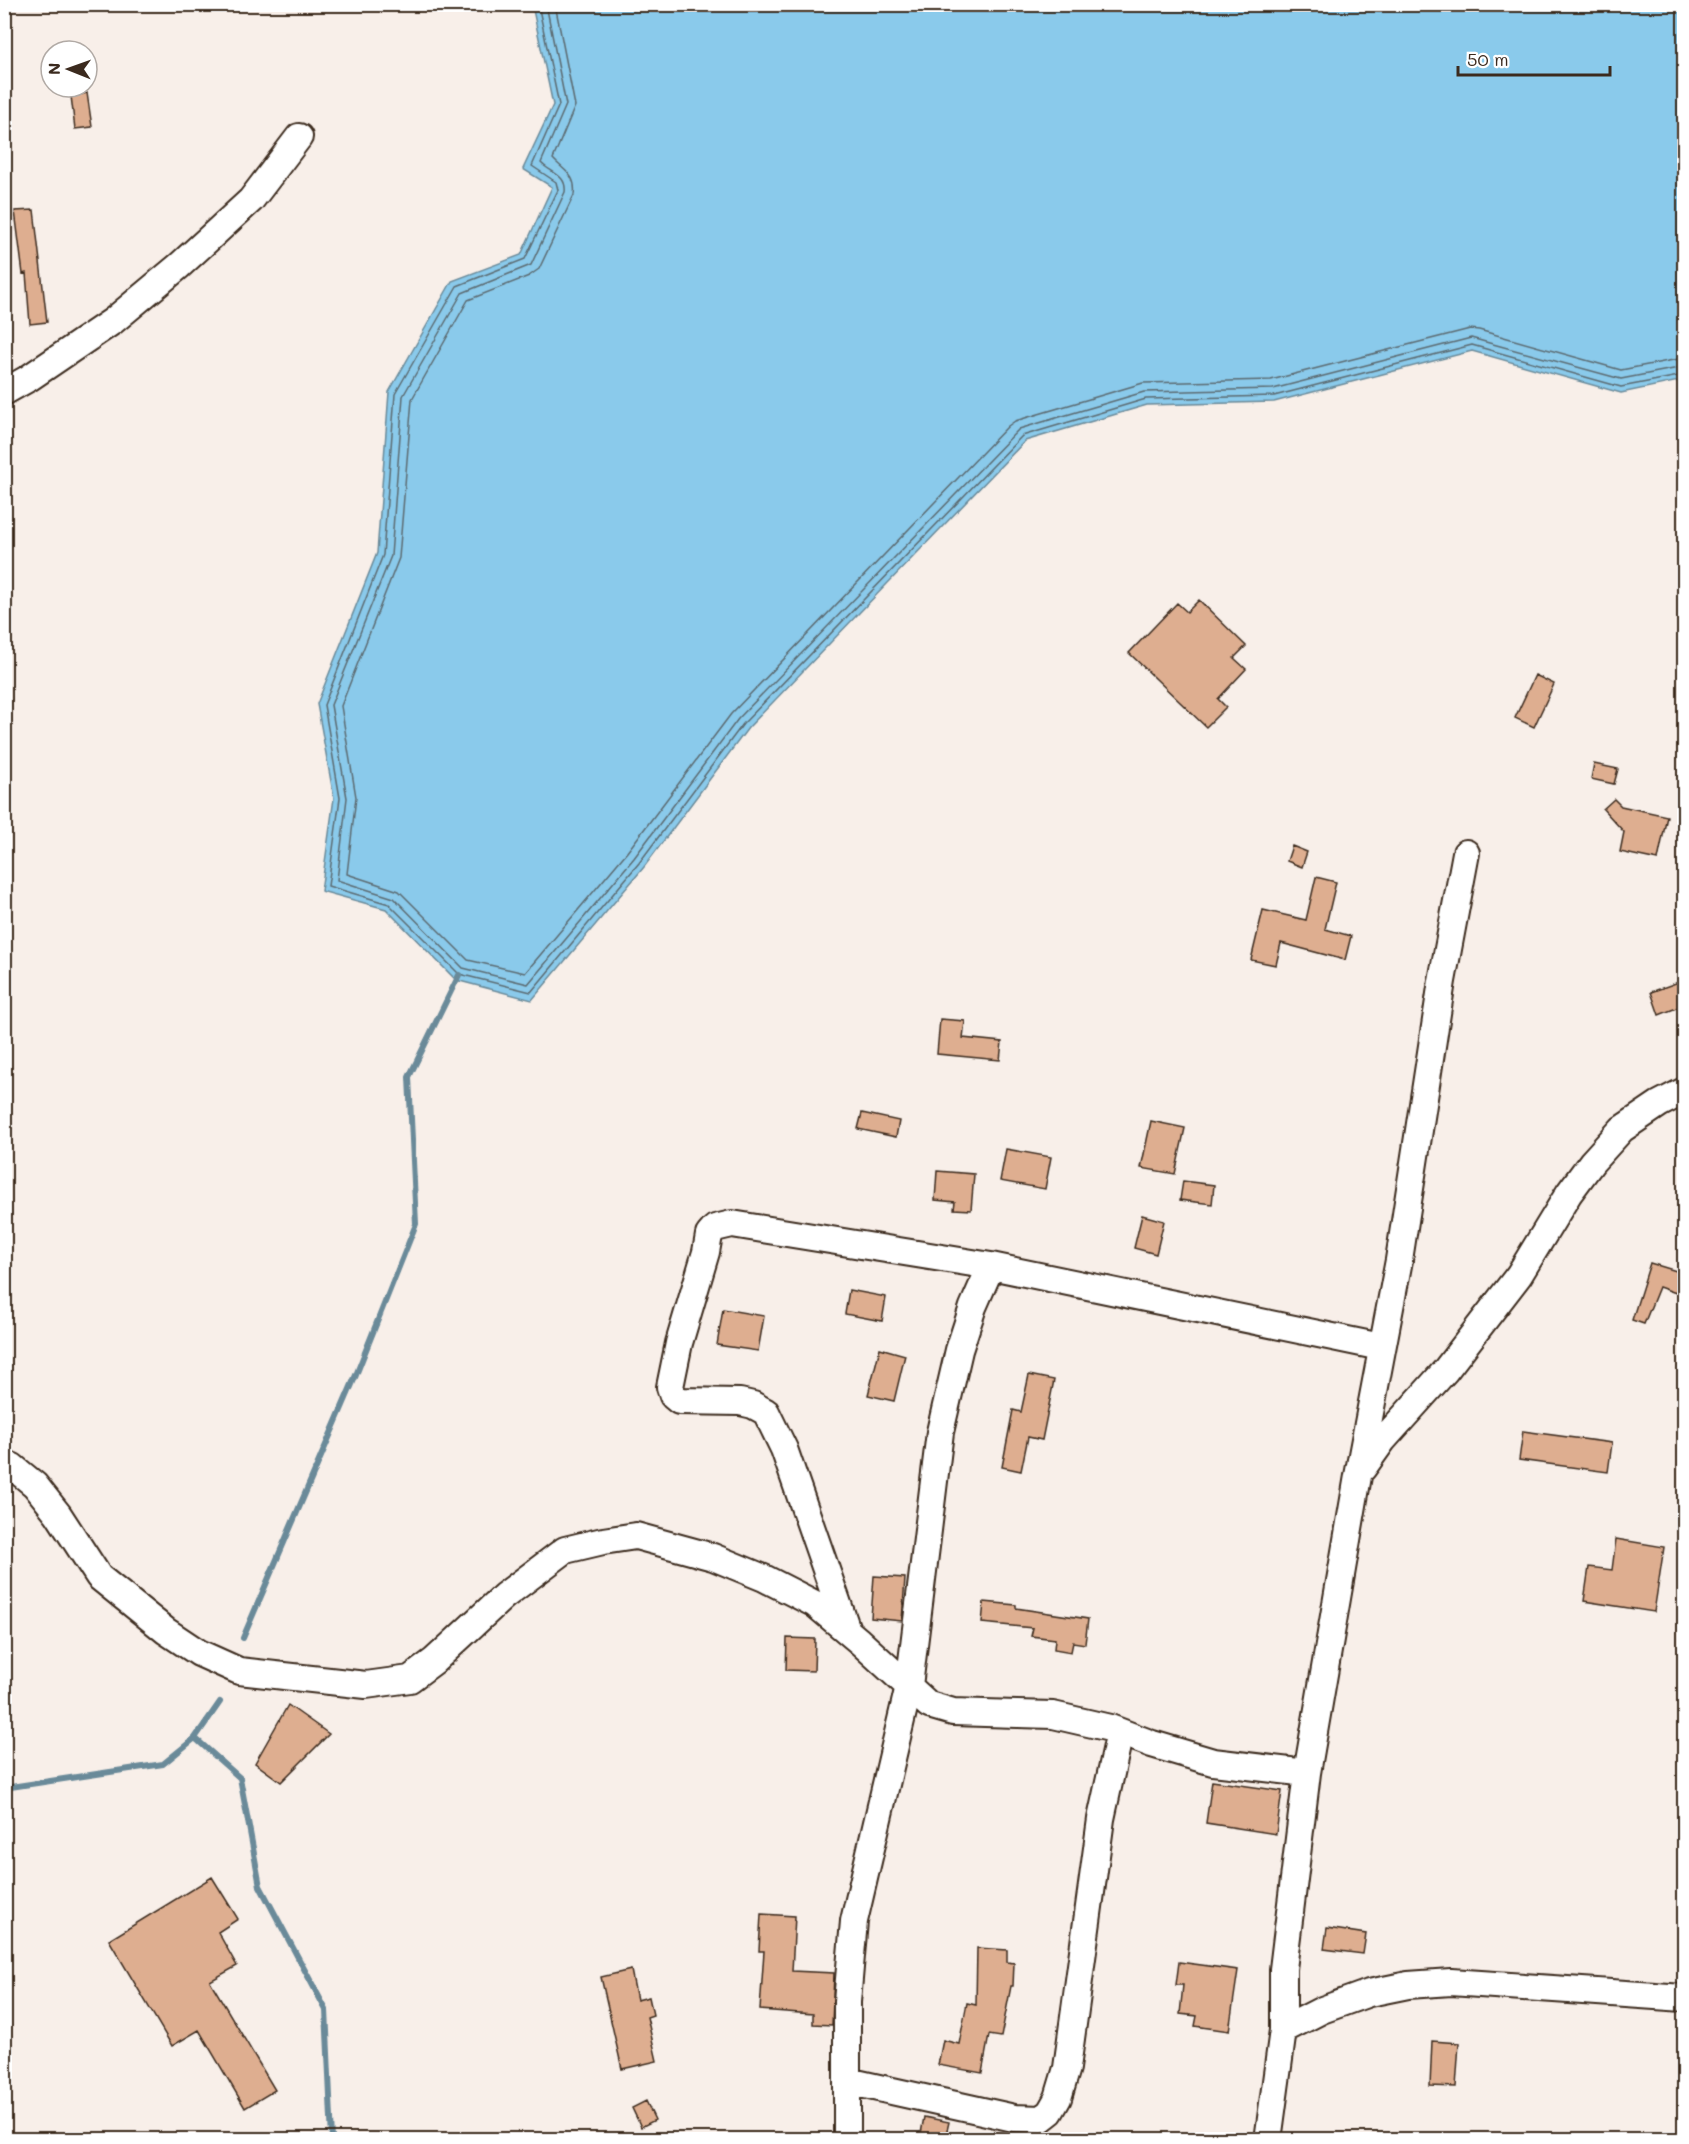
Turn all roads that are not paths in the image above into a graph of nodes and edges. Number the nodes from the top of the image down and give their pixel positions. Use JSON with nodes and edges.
{"nodes":[{"id":1,"x":299,"y":137,"type":"dead end"},
{"id":2,"x":4,"y":392,"type":"edge"},
{"id":3,"x":1466,"y":853,"type":"dead end"},
{"id":4,"x":1684,"y":1091,"type":"edge"},
{"id":5,"x":991,"y":1266,"type":"junction"},
{"id":6,"x":1382,"y":1347,"type":"junction"},
{"id":7,"x":4,"y":1463,"type":"edge"},
{"id":8,"x":1358,"y":1476,"type":"junction"},
{"id":9,"x":848,"y":1632,"type":"junction"},
{"id":10,"x":909,"y":1686,"type":"junction"},
{"id":11,"x":1120,"y":1732,"type":"junction"},
{"id":12,"x":1307,"y":1773,"type":"junction"},
{"id":13,"x":1684,"y":1998,"type":"edge"},
{"id":14,"x":1283,"y":2030,"type":"junction"},
{"id":15,"x":847,"y":2080,"type":"junction"},
{"id":16,"x":847,"y":2139,"type":"edge"},
{"id":17,"x":1268,"y":2139,"type":"edge"}],
"edges":[{"from":1,"to":2,"type":"street"},
{"from":3,"to":6,"type":"street"},
{"from":4,"to":8,"type":"street"},
{"from":5,"to":6,"type":"street"},
{"from":5,"to":9,"type":"street"},
{"from":5,"to":10,"type":"street"},
{"from":6,"to":8,"type":"street"},
{"from":7,"to":9,"type":"street"},
{"from":8,"to":12,"type":"street"},
{"from":9,"to":10,"type":"street"},
{"from":10,"to":11,"type":"street"},
{"from":10,"to":15,"type":"street"},
{"from":11,"to":12,"type":"street"},
{"from":11,"to":15,"type":"street"},
{"from":12,"to":14,"type":"street"},
{"from":13,"to":14,"type":"street"},
{"from":14,"to":17,"type":"street"},
{"from":15,"to":16,"type":"street"}]}
